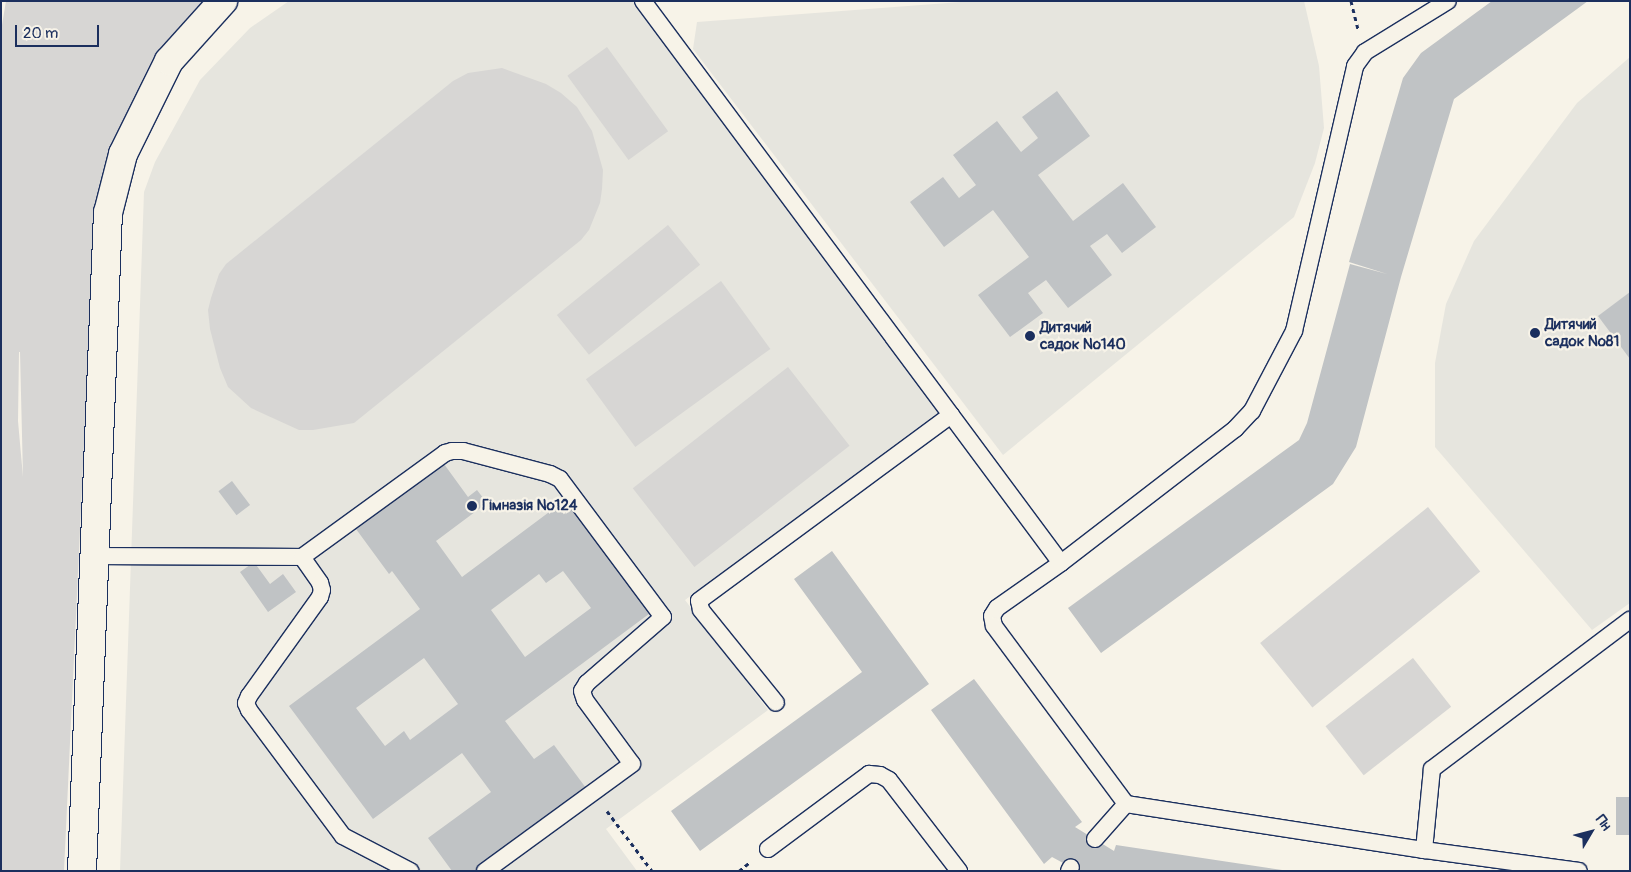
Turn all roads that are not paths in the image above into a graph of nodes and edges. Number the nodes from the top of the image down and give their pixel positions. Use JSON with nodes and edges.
{"nodes":[{"id":1,"x":223,"y":1,"type":"edge"},
{"id":2,"x":643,"y":1,"type":"edge"},
{"id":3,"x":1448,"y":1,"type":"edge"},
{"id":4,"x":951,"y":414,"type":"junction"},
{"id":5,"x":96,"y":556,"type":"junction"},
{"id":6,"x":302,"y":557,"type":"junction"},
{"id":7,"x":1061,"y":563,"type":"junction"},
{"id":8,"x":1630,"y":620,"type":"edge"},
{"id":9,"x":776,"y":704,"type":"dead end"},
{"id":10,"x":1126,"y":804,"type":"junction"},
{"id":11,"x":1095,"y":840,"type":"dead end"},
{"id":12,"x":768,"y":849,"type":"dead end"},
{"id":13,"x":1424,"y":850,"type":"junction"},
{"id":14,"x":82,"y":871,"type":"edge"},
{"id":15,"x":410,"y":871,"type":"edge"},
{"id":16,"x":485,"y":871,"type":"edge"},
{"id":17,"x":959,"y":871,"type":"edge"},
{"id":18,"x":1579,"y":871,"type":"edge"}],
"edges":[{"from":1,"to":5,"type":"street"},
{"from":2,"to":4,"type":"lane"},
{"from":3,"to":7,"type":"lane"},
{"from":4,"to":7,"type":"lane"},
{"from":4,"to":9,"type":"lane"},
{"from":5,"to":6,"type":"lane"},
{"from":5,"to":14,"type":"street"},
{"from":6,"to":15,"type":"lane"},
{"from":6,"to":16,"type":"lane"},
{"from":7,"to":10,"type":"lane"},
{"from":8,"to":13,"type":"lane"},
{"from":10,"to":11,"type":"lane"},
{"from":10,"to":13,"type":"lane"},
{"from":12,"to":17,"type":"lane"},
{"from":13,"to":18,"type":"lane"}]}
